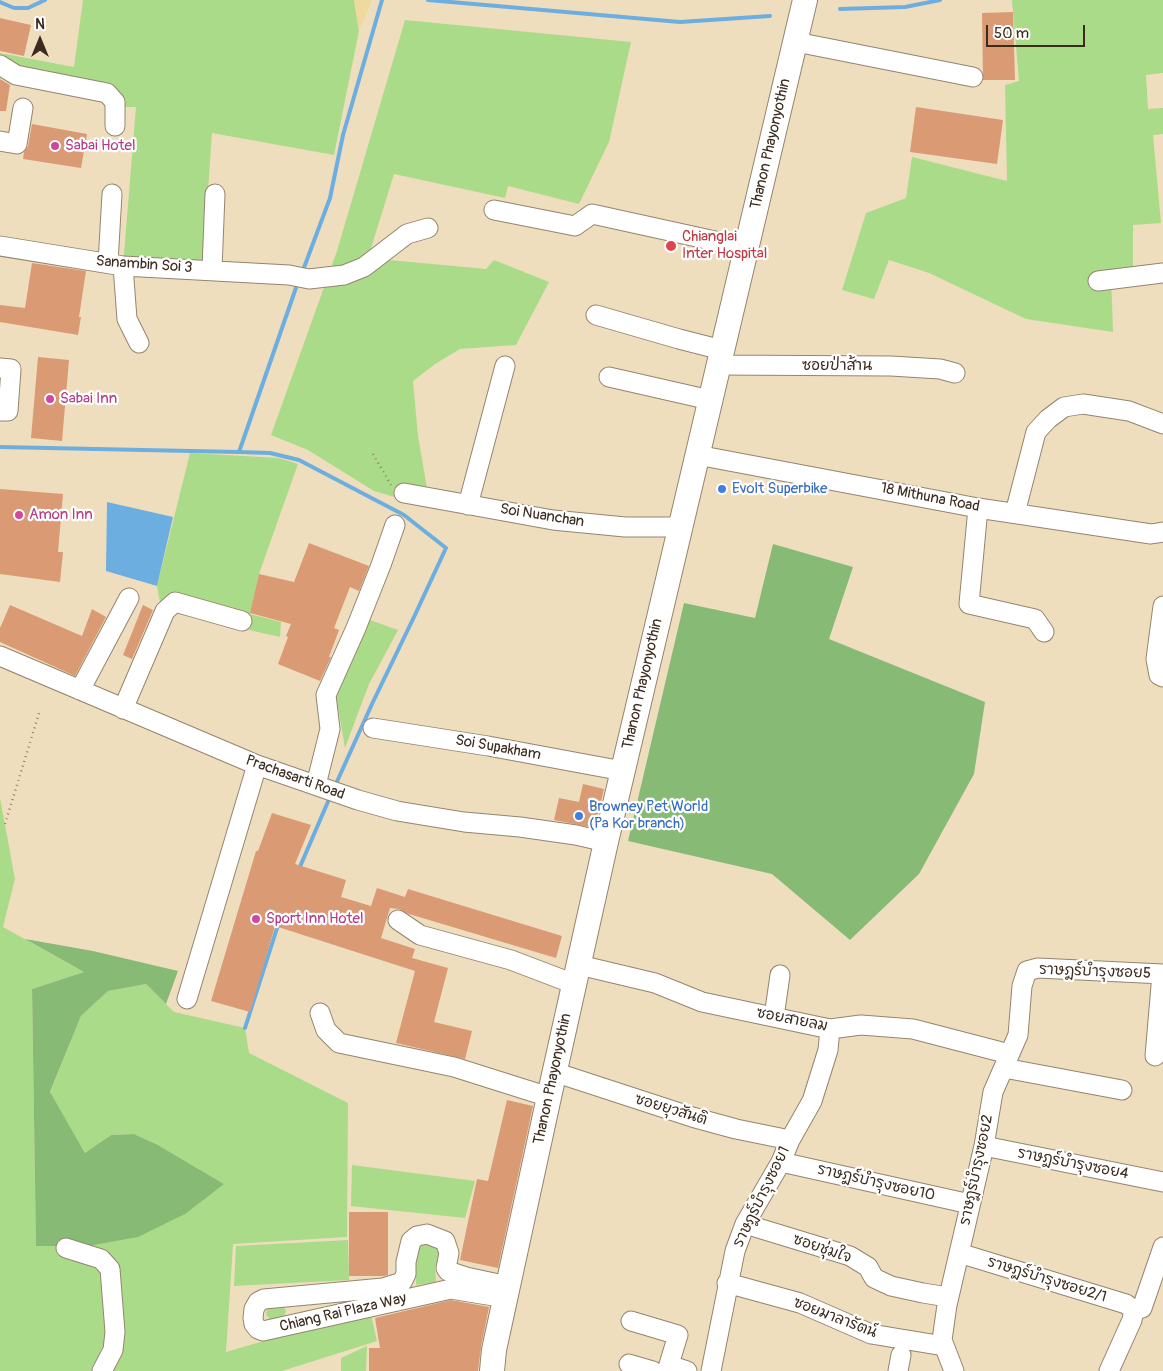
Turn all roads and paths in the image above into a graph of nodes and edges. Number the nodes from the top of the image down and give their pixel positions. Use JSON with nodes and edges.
{"nodes":[{"id":1,"x":805,"y":0,"type":"edge"},
{"id":2,"x":796,"y":42,"type":"junction"},
{"id":3,"x":0,"y":65,"type":"edge"},
{"id":4,"x":973,"y":76,"type":"dead end"},
{"id":5,"x":22,"y":108,"type":"dead end"},
{"id":6,"x":115,"y":126,"type":"dead end"},
{"id":7,"x":0,"y":141,"type":"edge"},
{"id":8,"x":112,"y":194,"type":"dead end"},
{"id":9,"x":215,"y":194,"type":"dead end"},
{"id":10,"x":494,"y":210,"type":"dead end"},
{"id":11,"x":428,"y":228,"type":"dead end"},
{"id":12,"x":0,"y":246,"type":"edge"},
{"id":13,"x":746,"y":248,"type":"junction"},
{"id":14,"x":116,"y":265,"type":"junction"},
{"id":15,"x":212,"y":269,"type":"junction"},
{"id":16,"x":1163,"y":273,"type":"edge"},
{"id":17,"x":1098,"y":281,"type":"dead end"},
{"id":18,"x":596,"y":315,"type":"dead end"},
{"id":19,"x":139,"y":343,"type":"dead end"},
{"id":20,"x":720,"y":357,"type":"junction"},
{"id":21,"x":505,"y":366,"type":"dead end"},
{"id":22,"x":0,"y":368,"type":"edge"},
{"id":23,"x":955,"y":373,"type":"dead end"},
{"id":24,"x":608,"y":377,"type":"dead end"},
{"id":25,"x":710,"y":400,"type":"junction"},
{"id":26,"x":0,"y":411,"type":"edge"},
{"id":27,"x":1163,"y":424,"type":"edge"},
{"id":28,"x":373,"y":454,"type":"dead end"},
{"id":29,"x":697,"y":454,"type":"junction"},
{"id":30,"x":404,"y":494,"type":"joint"},
{"id":31,"x":468,"y":504,"type":"junction"},
{"id":32,"x":978,"y":508,"type":"junction"},
{"id":33,"x":1015,"y":513,"type":"junction"},
{"id":34,"x":395,"y":524,"type":"dead end"},
{"id":35,"x":680,"y":526,"type":"junction"},
{"id":36,"x":1163,"y":532,"type":"edge"},
{"id":37,"x":129,"y":598,"type":"dead end"},
{"id":38,"x":1163,"y":606,"type":"edge"},
{"id":39,"x":242,"y":621,"type":"dead end"},
{"id":40,"x":1044,"y":632,"type":"dead end"},
{"id":41,"x":0,"y":656,"type":"edge"},
{"id":42,"x":1163,"y":677,"type":"edge"},
{"id":43,"x":80,"y":690,"type":"junction"},
{"id":44,"x":124,"y":709,"type":"junction"},
{"id":45,"x":40,"y":710,"type":"dead end"},
{"id":46,"x":373,"y":728,"type":"dead end"},
{"id":47,"x":257,"y":765,"type":"junction"},
{"id":48,"x":623,"y":771,"type":"junction"},
{"id":49,"x":327,"y":789,"type":"junction"},
{"id":50,"x":5,"y":824,"type":"dead end"},
{"id":51,"x":606,"y":842,"type":"junction"},
{"id":52,"x":398,"y":920,"type":"dead end"},
{"id":53,"x":1027,"y":971,"type":"joint"},
{"id":54,"x":577,"y":974,"type":"junction"},
{"id":55,"x":1162,"y":974,"type":"edge"},
{"id":56,"x":780,"y":975,"type":"dead end"},
{"id":57,"x":187,"y":999,"type":"dead end"},
{"id":58,"x":320,"y":1013,"type":"dead end"},
{"id":59,"x":774,"y":1017,"type":"junction"},
{"id":60,"x":830,"y":1029,"type":"junction"},
{"id":61,"x":1155,"y":1056,"type":"dead end"},
{"id":62,"x":1006,"y":1061,"type":"junction"},
{"id":63,"x":554,"y":1072,"type":"junction"},
{"id":64,"x":1122,"y":1090,"type":"dead end"},
{"id":65,"x":549,"y":1097,"type":"junction"},
{"id":66,"x":790,"y":1140,"type":"junction"},
{"id":67,"x":984,"y":1146,"type":"junction"},
{"id":68,"x":781,"y":1162,"type":"junction"},
{"id":69,"x":1163,"y":1182,"type":"edge"},
{"id":70,"x":970,"y":1204,"type":"junction"},
{"id":71,"x":745,"y":1224,"type":"junction"},
{"id":72,"x":1163,"y":1246,"type":"edge"},
{"id":73,"x":66,"y":1248,"type":"dead end"},
{"id":74,"x":959,"y":1253,"type":"junction"},
{"id":75,"x":446,"y":1268,"type":"junction"},
{"id":76,"x":727,"y":1283,"type":"junction"},
{"id":77,"x":446,"y":1290,"type":"junction"},
{"id":78,"x":507,"y":1292,"type":"junction"},
{"id":79,"x":948,"y":1297,"type":"junction"},
{"id":80,"x":1134,"y":1310,"type":"junction"},
{"id":81,"x":631,"y":1322,"type":"dead end"},
{"id":82,"x":944,"y":1346,"type":"junction"},
{"id":83,"x":628,"y":1364,"type":"dead end"},
{"id":84,"x":663,"y":1369,"type":"edge"},
{"id":85,"x":102,"y":1371,"type":"edge"},
{"id":86,"x":492,"y":1371,"type":"edge"},
{"id":87,"x":688,"y":1371,"type":"edge"},
{"id":88,"x":711,"y":1371,"type":"edge"},
{"id":89,"x":954,"y":1371,"type":"edge"},
{"id":90,"x":1109,"y":1371,"type":"edge"}],
"edges":[{"from":1,"to":2,"type":"main road","name":"Thanon Phayonyothin"},
{"from":2,"to":4,"type":"street"},
{"from":2,"to":13,"type":"main road","name":"Thanon Phayonyothin"},
{"from":3,"to":6,"type":"street"},
{"from":5,"to":7,"type":"street"},
{"from":8,"to":14,"type":"street"},
{"from":9,"to":15,"type":"street"},
{"from":10,"to":13,"type":"street"},
{"from":11,"to":15,"type":"street","name":"Sanambin Soi 3"},
{"from":12,"to":14,"type":"street","name":"Sanambin Soi 3"},
{"from":13,"to":20,"type":"main road","name":"Thanon Phayonyothin"},
{"from":14,"to":15,"type":"street","name":"Sanambin Soi 3"},
{"from":14,"to":19,"type":"street"},
{"from":16,"to":17,"type":"street"},
{"from":18,"to":20,"type":"street","name":"ซอยป่าส้าน"},
{"from":20,"to":23,"type":"street","name":"ซอยป่าส้าน"},
{"from":20,"to":25,"type":"main road","name":"Thanon Phayonyothin"},
{"from":21,"to":31,"type":"street"},
{"from":22,"to":26,"type":"street"},
{"from":24,"to":25,"type":"street"},
{"from":25,"to":29,"type":"main road","name":"Thanon Phayonyothin"},
{"from":27,"to":33,"type":"street"},
{"from":28,"to":30,"type":"path"},
{"from":29,"to":32,"type":"street","name":"18 Mithuna Road"},
{"from":29,"to":35,"type":"main road","name":"Thanon Phayonyothin"},
{"from":30,"to":31,"type":"street","name":"Soi Nuanchan"},
{"from":31,"to":35,"type":"street","name":"Soi Nuanchan"},
{"from":32,"to":33,"type":"street","name":"18 Mithuna Road"},
{"from":32,"to":40,"type":"street"},
{"from":33,"to":36,"type":"street","name":"18 Mithuna Road"},
{"from":34,"to":49,"type":"street"},
{"from":35,"to":48,"type":"main road","name":"Thanon Phayonyothin"},
{"from":37,"to":43,"type":"street"},
{"from":38,"to":42,"type":"street"},
{"from":39,"to":44,"type":"street"},
{"from":41,"to":43,"type":"street","name":"Prachasarti Road"},
{"from":43,"to":44,"type":"street","name":"Prachasarti Road"},
{"from":44,"to":47,"type":"street","name":"Prachasarti Road"},
{"from":45,"to":50,"type":"path"},
{"from":46,"to":48,"type":"street","name":"Soi Supakham"},
{"from":47,"to":49,"type":"street","name":"Prachasarti Road"},
{"from":47,"to":57,"type":"street"},
{"from":48,"to":51,"type":"main road","name":"Thanon Phayonyothin"},
{"from":49,"to":51,"type":"street","name":"Prachasarti Road"},
{"from":51,"to":54,"type":"main road","name":"Thanon Phayonyothin"},
{"from":52,"to":54,"type":"street","name":"ซอยสายลม"},
{"from":53,"to":55,"type":"street","name":"ราษฎร์บำรุงซอย5"},
{"from":53,"to":62,"type":"street","name":"ราษฎร์บำรุงซอย2"},
{"from":54,"to":59,"type":"street","name":"ซอยสายลม"},
{"from":54,"to":63,"type":"main road","name":"Thanon Phayonyothin"},
{"from":55,"to":61,"type":"street"},
{"from":56,"to":59,"type":"street"},
{"from":58,"to":65,"type":"street"},
{"from":59,"to":60,"type":"street","name":"ซอยสายลม"},
{"from":60,"to":62,"type":"street","name":"ซอยสายลม"},
{"from":60,"to":66,"type":"street","name":"ราษฎร์บำรุงซอย1"},
{"from":62,"to":64,"type":"street","name":"ซอยสายลม"},
{"from":62,"to":67,"type":"street","name":"ราษฎร์บำรุงซอย2"},
{"from":63,"to":65,"type":"main road","name":"Thanon Phayonyothin"},
{"from":63,"to":66,"type":"street","name":"ซอยยุวสันติ"},
{"from":65,"to":78,"type":"main road","name":"Thanon Phayonyothin"},
{"from":66,"to":68,"type":"street","name":"ราษฎร์บำรุงซอย1"},
{"from":67,"to":69,"type":"street","name":"ราษฎร์บำรุงซอย4"},
{"from":67,"to":70,"type":"street","name":"ราษฎร์บำรุงซอย2"},
{"from":68,"to":70,"type":"street","name":"ราษฎร์บำรุงซอย10"},
{"from":68,"to":71,"type":"street","name":"ราษฎร์บำรุงซอย1"},
{"from":70,"to":74,"type":"street","name":"ราษฎร์บำรุงซอย2"},
{"from":71,"to":76,"type":"street","name":"ราษฎร์บำรุงซอย1"},
{"from":71,"to":79,"type":"street","name":"ซอยชุ่มใจ"},
{"from":72,"to":80,"type":"street"},
{"from":73,"to":85,"type":"street"},
{"from":74,"to":79,"type":"street","name":"ราษฎร์บำรุงซอย2"},
{"from":74,"to":80,"type":"street","name":"ราษฎร์บำรุงซอย2/1"},
{"from":75,"to":77,"type":"street"},
{"from":75,"to":77,"type":"street","name":"Chiang Rai Plaza Way"},
{"from":75,"to":78,"type":"street"},
{"from":76,"to":82,"type":"street","name":"ซอยมาลารัตน์"},
{"from":76,"to":88,"type":"street","name":"ราษฎร์บำรุงซอย1"},
{"from":77,"to":78,"type":"street","name":"Chiang Rai Plaza Way"},
{"from":78,"to":86,"type":"main road","name":"Thanon Phayonyothin"},
{"from":79,"to":82,"type":"street","name":"ราษฎร์บำรุงซอย2"},
{"from":80,"to":90,"type":"street"},
{"from":81,"to":84,"type":"street"},
{"from":82,"to":89,"type":"street","name":"ราษฎร์บำรุงซอย2"},
{"from":83,"to":84,"type":"street"},
{"from":84,"to":87,"type":"street"}]}
